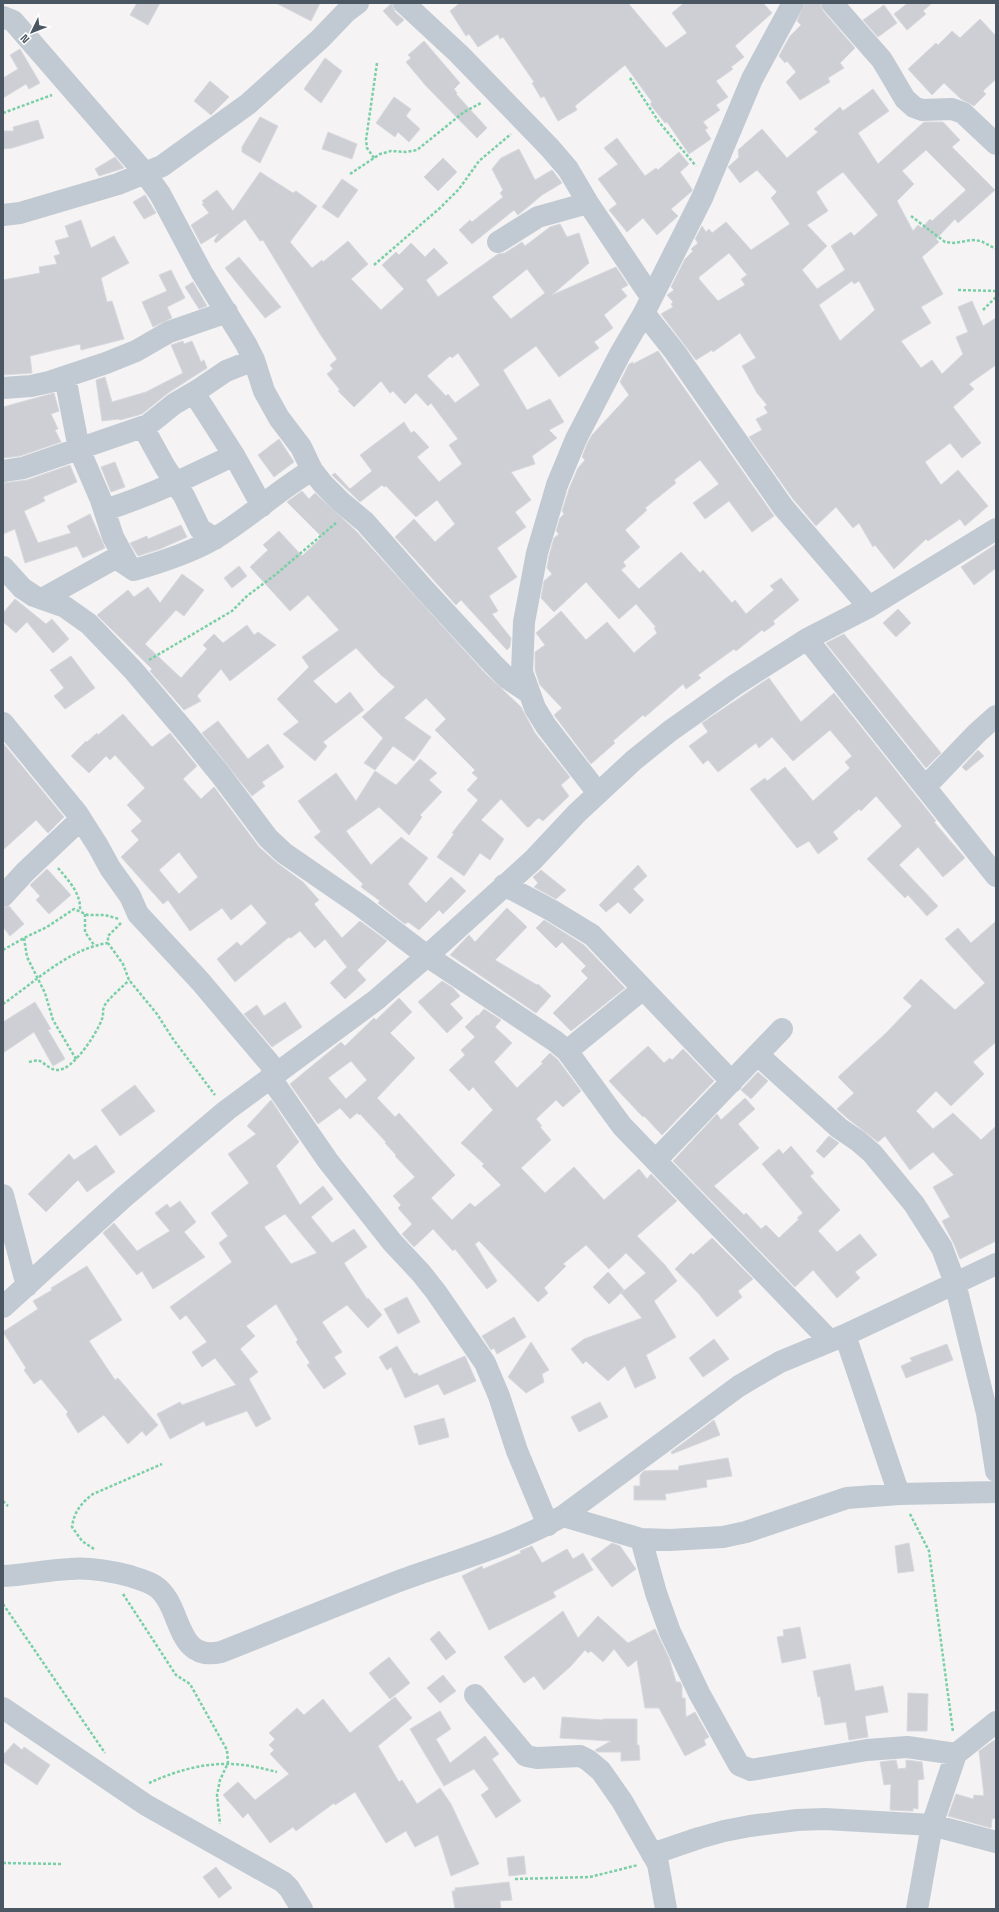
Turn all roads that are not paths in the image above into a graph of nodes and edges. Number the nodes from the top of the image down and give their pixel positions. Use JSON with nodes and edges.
{"nodes":[{"id":1,"x":358,"y":3,"type":"edge"},
{"id":2,"x":404,"y":3,"type":"edge"},
{"id":3,"x":793,"y":3,"type":"edge"},
{"id":4,"x":832,"y":3,"type":"edge"},
{"id":5,"x":3,"y":17,"type":"edge"},
{"id":6,"x":996,"y":144,"type":"edge"},
{"id":7,"x":145,"y":173,"type":"junction"},
{"id":8,"x":588,"y":203,"type":"junction"},
{"id":9,"x":3,"y":215,"type":"edge"},
{"id":10,"x":498,"y":242,"type":"dead end"},
{"id":11,"x":648,"y":305,"type":"junction"},
{"id":12,"x":227,"y":312,"type":"junction"},
{"id":13,"x":254,"y":360,"type":"junction"},
{"id":14,"x":65,"y":377,"type":"junction"},
{"id":15,"x":3,"y":388,"type":"edge"},
{"id":16,"x":194,"y":393,"type":"junction"},
{"id":17,"x":143,"y":427,"type":"junction"},
{"id":18,"x":79,"y":449,"type":"junction"},
{"id":19,"x":234,"y":455,"type":"junction"},
{"id":20,"x":312,"y":470,"type":"junction"},
{"id":21,"x":3,"y":471,"type":"edge"},
{"id":22,"x":176,"y":484,"type":"junction"},
{"id":23,"x":262,"y":506,"type":"junction"},
{"id":24,"x":104,"y":510,"type":"junction"},
{"id":25,"x":996,"y":529,"type":"edge"},
{"id":26,"x":215,"y":538,"type":"junction"},
{"id":27,"x":129,"y":566,"type":"junction"},
{"id":28,"x":4,"y":571,"type":"edge"},
{"id":29,"x":42,"y":599,"type":"junction"},
{"id":30,"x":869,"y":607,"type":"junction"},
{"id":31,"x":807,"y":639,"type":"junction"},
{"id":32,"x":528,"y":692,"type":"junction"},
{"id":33,"x":996,"y":716,"type":"edge"},
{"id":34,"x":3,"y":724,"type":"edge"},
{"id":35,"x":925,"y":787,"type":"junction"},
{"id":36,"x":598,"y":793,"type":"junction"},
{"id":37,"x":81,"y":819,"type":"junction"},
{"id":38,"x":996,"y":876,"type":"edge"},
{"id":39,"x":504,"y":885,"type":"junction"},
{"id":40,"x":3,"y":896,"type":"edge"},
{"id":41,"x":427,"y":956,"type":"junction"},
{"id":42,"x":643,"y":989,"type":"junction"},
{"id":43,"x":782,"y":1029,"type":"dead end"},
{"id":44,"x":567,"y":1051,"type":"junction"},
{"id":45,"x":758,"y":1055,"type":"junction"},
{"id":46,"x":273,"y":1075,"type":"junction"},
{"id":47,"x":732,"y":1082,"type":"junction"},
{"id":48,"x":656,"y":1160,"type":"junction"},
{"id":49,"x":3,"y":1194,"type":"edge"},
{"id":50,"x":996,"y":1264,"type":"edge"},
{"id":51,"x":955,"y":1283,"type":"junction"},
{"id":52,"x":27,"y":1286,"type":"junction"},
{"id":53,"x":5,"y":1304,"type":"edge"},
{"id":54,"x":837,"y":1338,"type":"junction"},
{"id":55,"x":996,"y":1471,"type":"edge"},
{"id":56,"x":996,"y":1492,"type":"edge"},
{"id":57,"x":899,"y":1494,"type":"junction"},
{"id":58,"x":556,"y":1520,"type":"junction"},
{"id":59,"x":641,"y":1539,"type":"junction"},
{"id":60,"x":3,"y":1576,"type":"edge"},
{"id":61,"x":475,"y":1695,"type":"dead end"},
{"id":62,"x":3,"y":1708,"type":"edge"},
{"id":63,"x":996,"y":1722,"type":"edge"},
{"id":64,"x":956,"y":1754,"type":"junction"},
{"id":65,"x":932,"y":1825,"type":"junction"},
{"id":66,"x":996,"y":1842,"type":"edge"},
{"id":67,"x":654,"y":1857,"type":"junction"},
{"id":68,"x":302,"y":1909,"type":"edge"},
{"id":69,"x":666,"y":1909,"type":"edge"},
{"id":70,"x":917,"y":1909,"type":"edge"}],
"edges":[{"from":1,"to":7,"type":"street"},
{"from":2,"to":8,"type":"street"},
{"from":3,"to":11,"type":"street"},
{"from":4,"to":6,"type":"street"},
{"from":5,"to":7,"type":"street"},
{"from":7,"to":9,"type":"street"},
{"from":7,"to":12,"type":"street"},
{"from":8,"to":10,"type":"street"},
{"from":8,"to":11,"type":"street"},
{"from":11,"to":30,"type":"street"},
{"from":11,"to":32,"type":"street"},
{"from":12,"to":13,"type":"street"},
{"from":12,"to":14,"type":"street"},
{"from":13,"to":16,"type":"street"},
{"from":13,"to":20,"type":"street"},
{"from":14,"to":15,"type":"street"},
{"from":14,"to":18,"type":"street"},
{"from":16,"to":17,"type":"street"},
{"from":16,"to":19,"type":"street"},
{"from":17,"to":18,"type":"street"},
{"from":17,"to":22,"type":"street"},
{"from":18,"to":21,"type":"street"},
{"from":18,"to":24,"type":"street"},
{"from":19,"to":22,"type":"street"},
{"from":19,"to":23,"type":"street"},
{"from":20,"to":23,"type":"street"},
{"from":20,"to":32,"type":"street"},
{"from":22,"to":24,"type":"street"},
{"from":22,"to":26,"type":"street"},
{"from":23,"to":26,"type":"street"},
{"from":24,"to":27,"type":"street"},
{"from":25,"to":30,"type":"street"},
{"from":26,"to":27,"type":"street"},
{"from":27,"to":29,"type":"street"},
{"from":28,"to":29,"type":"street"},
{"from":29,"to":41,"type":"street"},
{"from":30,"to":31,"type":"street"},
{"from":31,"to":35,"type":"street"},
{"from":31,"to":36,"type":"street"},
{"from":32,"to":36,"type":"street"},
{"from":33,"to":35,"type":"street"},
{"from":34,"to":37,"type":"street"},
{"from":35,"to":38,"type":"street"},
{"from":36,"to":39,"type":"street"},
{"from":37,"to":40,"type":"street"},
{"from":37,"to":46,"type":"street"},
{"from":39,"to":41,"type":"street"},
{"from":39,"to":42,"type":"street"},
{"from":41,"to":44,"type":"street"},
{"from":41,"to":46,"type":"street"},
{"from":42,"to":44,"type":"street"},
{"from":42,"to":47,"type":"street"},
{"from":43,"to":45,"type":"street"},
{"from":44,"to":48,"type":"street"},
{"from":45,"to":47,"type":"street"},
{"from":45,"to":51,"type":"street"},
{"from":46,"to":52,"type":"street"},
{"from":46,"to":58,"type":"street"},
{"from":47,"to":48,"type":"street"},
{"from":48,"to":54,"type":"street"},
{"from":49,"to":52,"type":"street"},
{"from":50,"to":51,"type":"street"},
{"from":51,"to":54,"type":"street"},
{"from":51,"to":55,"type":"street"},
{"from":52,"to":53,"type":"street"},
{"from":54,"to":57,"type":"street"},
{"from":54,"to":58,"type":"street"},
{"from":56,"to":57,"type":"street"},
{"from":57,"to":59,"type":"street"},
{"from":58,"to":59,"type":"street"},
{"from":58,"to":60,"type":"street"},
{"from":59,"to":64,"type":"street"},
{"from":61,"to":67,"type":"street"},
{"from":62,"to":68,"type":"street"},
{"from":63,"to":64,"type":"street"},
{"from":64,"to":65,"type":"street"},
{"from":65,"to":66,"type":"street"},
{"from":65,"to":67,"type":"street"},
{"from":65,"to":70,"type":"street"},
{"from":67,"to":69,"type":"street"}]}
